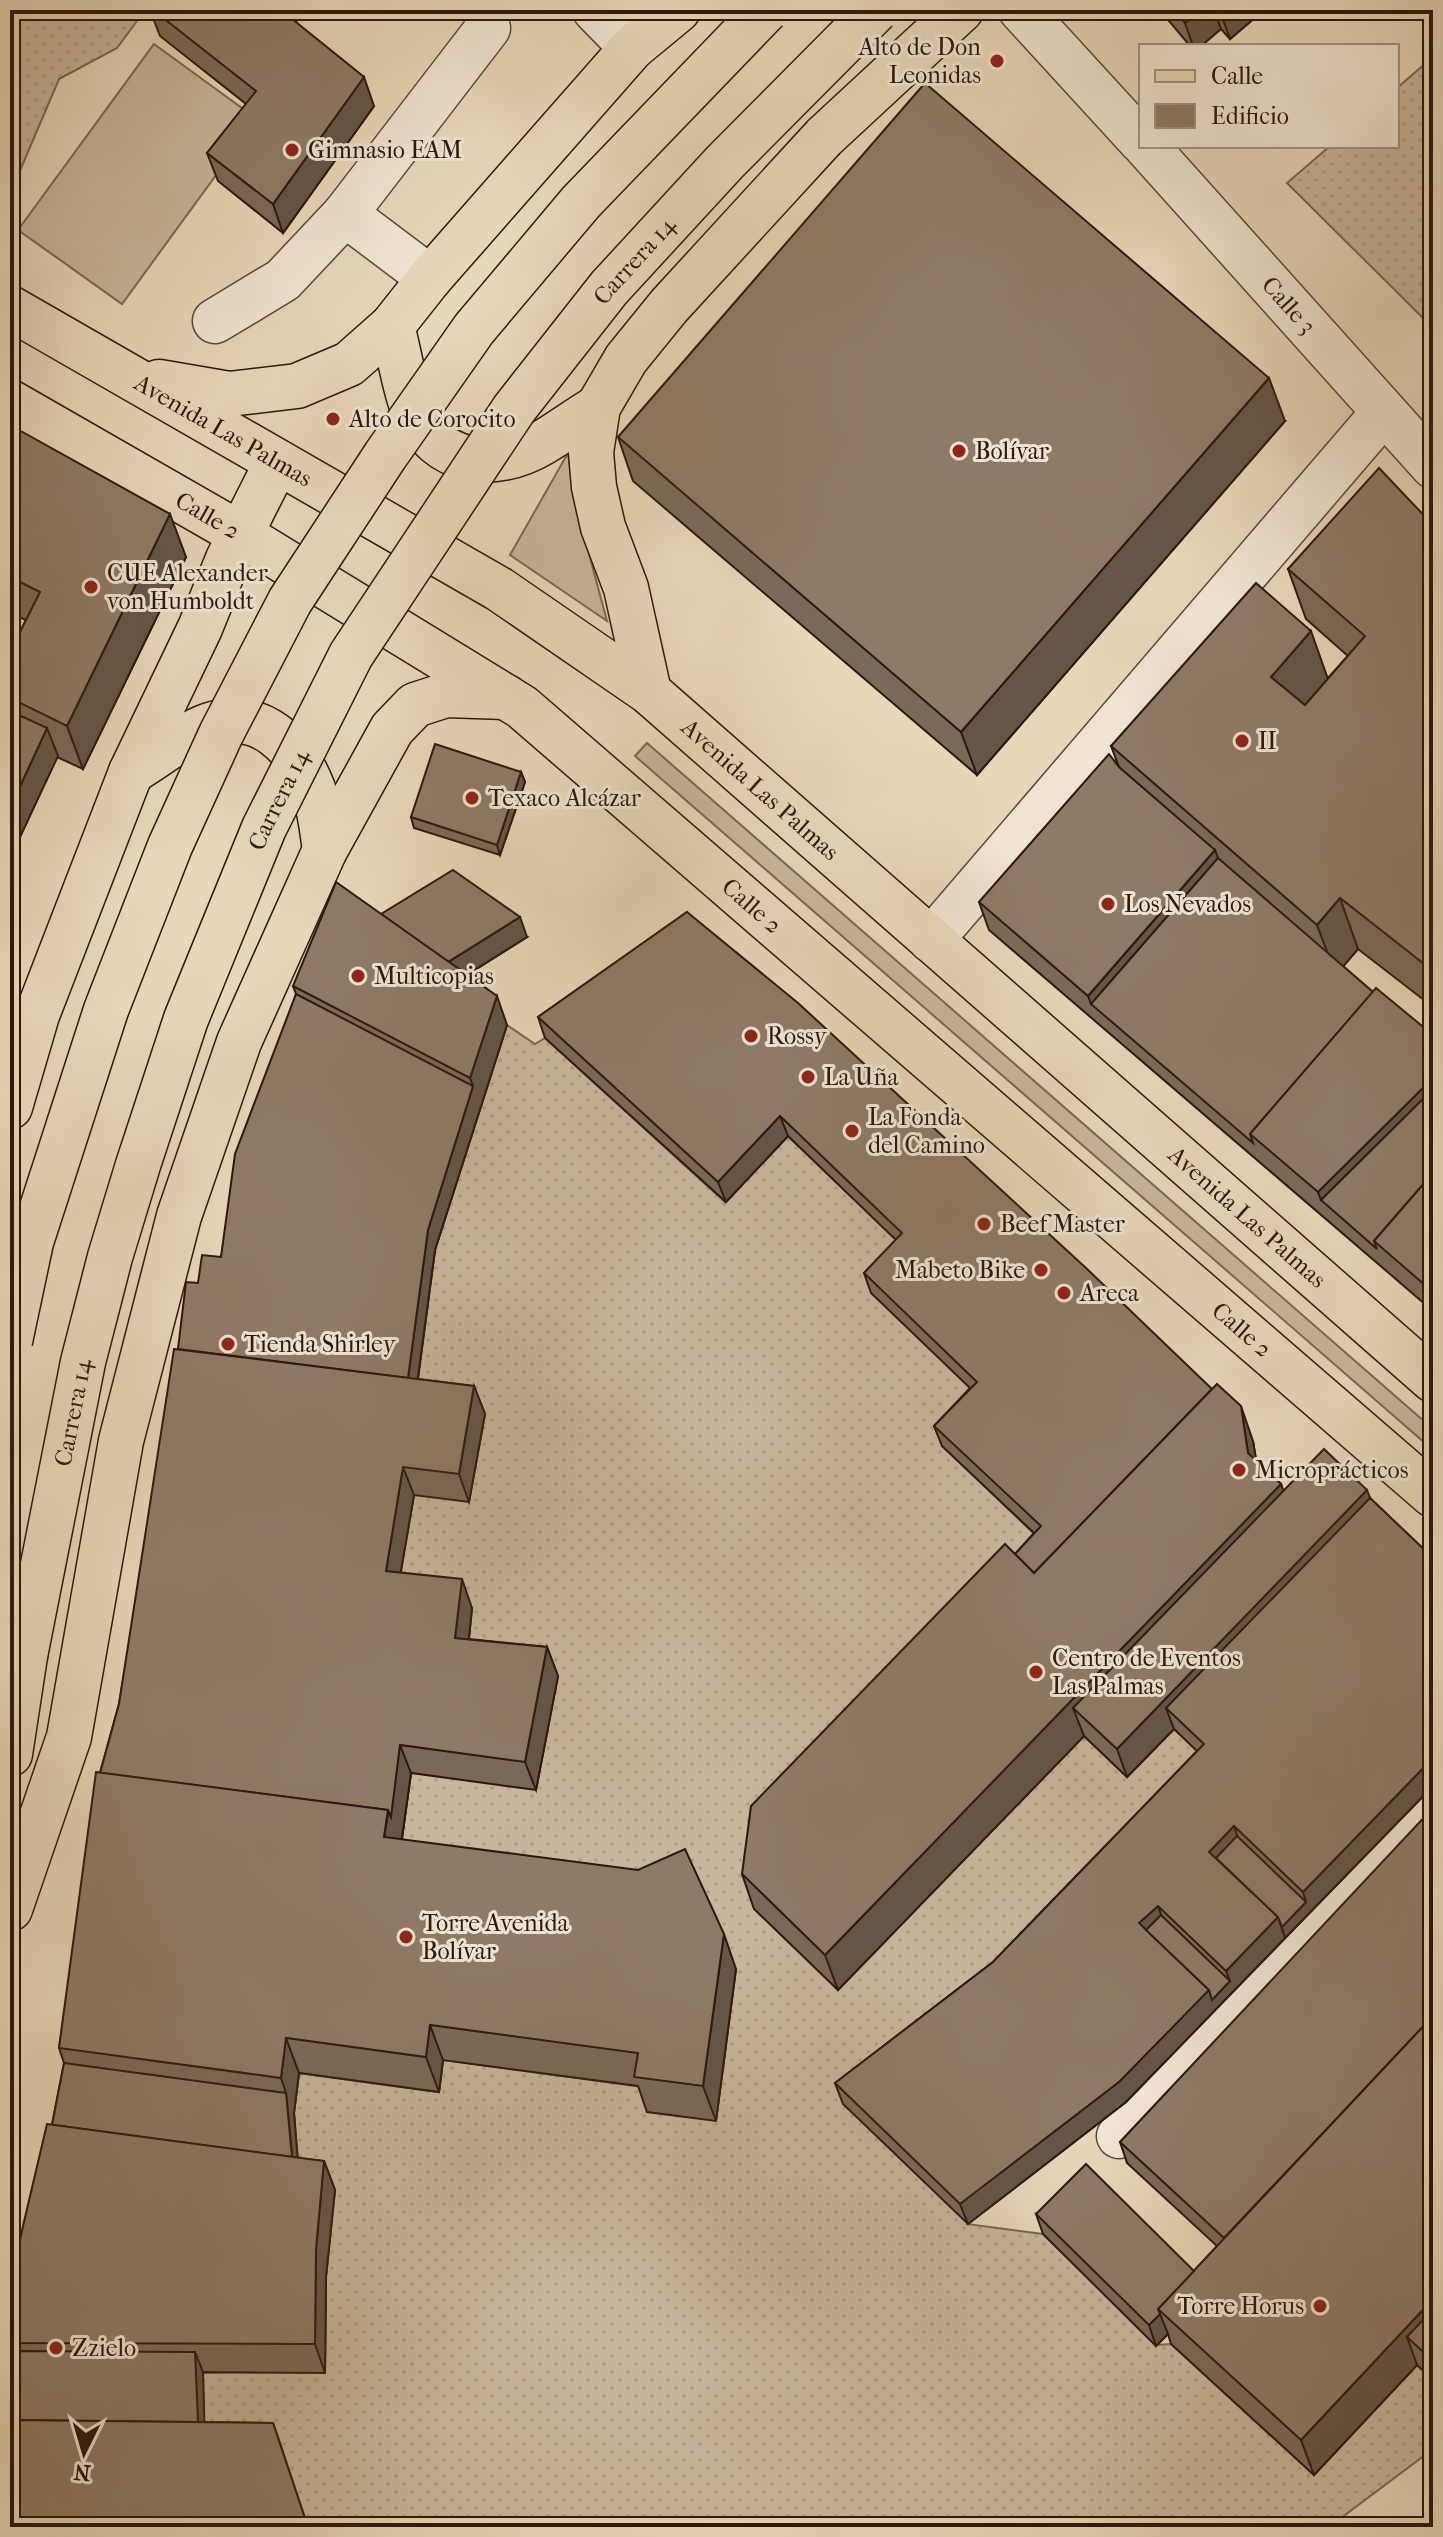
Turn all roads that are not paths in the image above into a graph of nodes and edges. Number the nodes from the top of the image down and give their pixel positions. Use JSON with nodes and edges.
{"nodes":[{"id":1,"x":595,"y":10,"type":"edge"},
{"id":2,"x":678,"y":10,"type":"edge"},
{"id":3,"x":766,"y":10,"type":"edge"},
{"id":4,"x":876,"y":10,"type":"edge"},
{"id":5,"x":961,"y":10,"type":"edge"},
{"id":6,"x":1021,"y":10,"type":"edge"},
{"id":7,"x":488,"y":28,"type":"dead end"},
{"id":8,"x":632,"y":48,"type":"junction"},
{"id":9,"x":1139,"y":139,"type":"edge"},
{"id":10,"x":1148,"y":148,"type":"edge"},
{"id":11,"x":345,"y":214,"type":"junction"},
{"id":12,"x":430,"y":278,"type":"junction"},
{"id":13,"x":10,"y":308,"type":"edge"},
{"id":14,"x":215,"y":321,"type":"dead end"},
{"id":15,"x":392,"y":326,"type":"junction"},
{"id":16,"x":122,"y":373,"type":"junction"},
{"id":17,"x":10,"y":402,"type":"edge"},
{"id":18,"x":598,"y":407,"type":"junction"},
{"id":19,"x":1384,"y":412,"type":"junction"},
{"id":20,"x":277,"y":462,"type":"junction"},
{"id":21,"x":1433,"y":466,"type":"edge"},
{"id":22,"x":240,"y":534,"type":"junction"},
{"id":23,"x":649,"y":692,"type":"junction"},
{"id":24,"x":508,"y":697,"type":"junction"},
{"id":25,"x":131,"y":772,"type":"junction"},
{"id":26,"x":325,"y":850,"type":"junction"},
{"id":27,"x":931,"y":940,"type":"junction"},
{"id":28,"x":24,"y":1019,"type":"edge"},
{"id":29,"x":10,"y":1107,"type":"edge"},
{"id":30,"x":10,"y":1341,"type":"edge"},
{"id":31,"x":1433,"y":1380,"type":"edge"},
{"id":32,"x":1433,"y":1495,"type":"edge"},
{"id":33,"x":10,"y":1754,"type":"edge"},
{"id":34,"x":1433,"y":1811,"type":"edge"},
{"id":35,"x":10,"y":1909,"type":"edge"},
{"id":36,"x":1119,"y":2136,"type":"dead end"}],
"edges":[{"from":1,"to":8,"type":"street"},
{"from":2,"to":8,"type":"main road"},
{"from":3,"to":30,"type":"main road","bridge":true},
{"from":4,"to":33,"type":"main road","name":"Carrera 14","bridge":true},
{"from":5,"to":18,"type":"main road"},
{"from":6,"to":9,"type":"street"},
{"from":7,"to":11,"type":"street"},
{"from":8,"to":12,"type":"main road"},
{"from":10,"to":19,"type":"street","name":"Calle 3"},
{"from":11,"to":12,"type":"street"},
{"from":11,"to":14,"type":"street"},
{"from":12,"to":15,"type":"main road"},
{"from":13,"to":16,"type":"main road","name":"Avenida Las Palmas"},
{"from":15,"to":16,"type":"main road"},
{"from":15,"to":18,"type":"main road"},
{"from":16,"to":20,"type":"main road","name":"Avenida Las Palmas"},
{"from":17,"to":22,"type":"main road","name":"Calle 2"},
{"from":18,"to":23,"type":"main road"},
{"from":19,"to":21,"type":"street","name":"Calle 3"},
{"from":19,"to":27,"type":"street"},
{"from":20,"to":22,"type":"main road"},
{"from":20,"to":23,"type":"main road","name":"Avenida Las Palmas"},
{"from":22,"to":24,"type":"main road","name":"Calle 2"},
{"from":22,"to":25,"type":"main road"},
{"from":23,"to":27,"type":"main road","name":"Avenida Las Palmas"},
{"from":24,"to":26,"type":"main road"},
{"from":24,"to":32,"type":"main road","name":"Calle 2"},
{"from":25,"to":26,"type":"main road"},
{"from":25,"to":28,"type":"main road"},
{"from":26,"to":35,"type":"main road"},
{"from":27,"to":31,"type":"main road","name":"Avenida Las Palmas"},
{"from":28,"to":29,"type":"main road"},
{"from":34,"to":36,"type":"street"}]}
